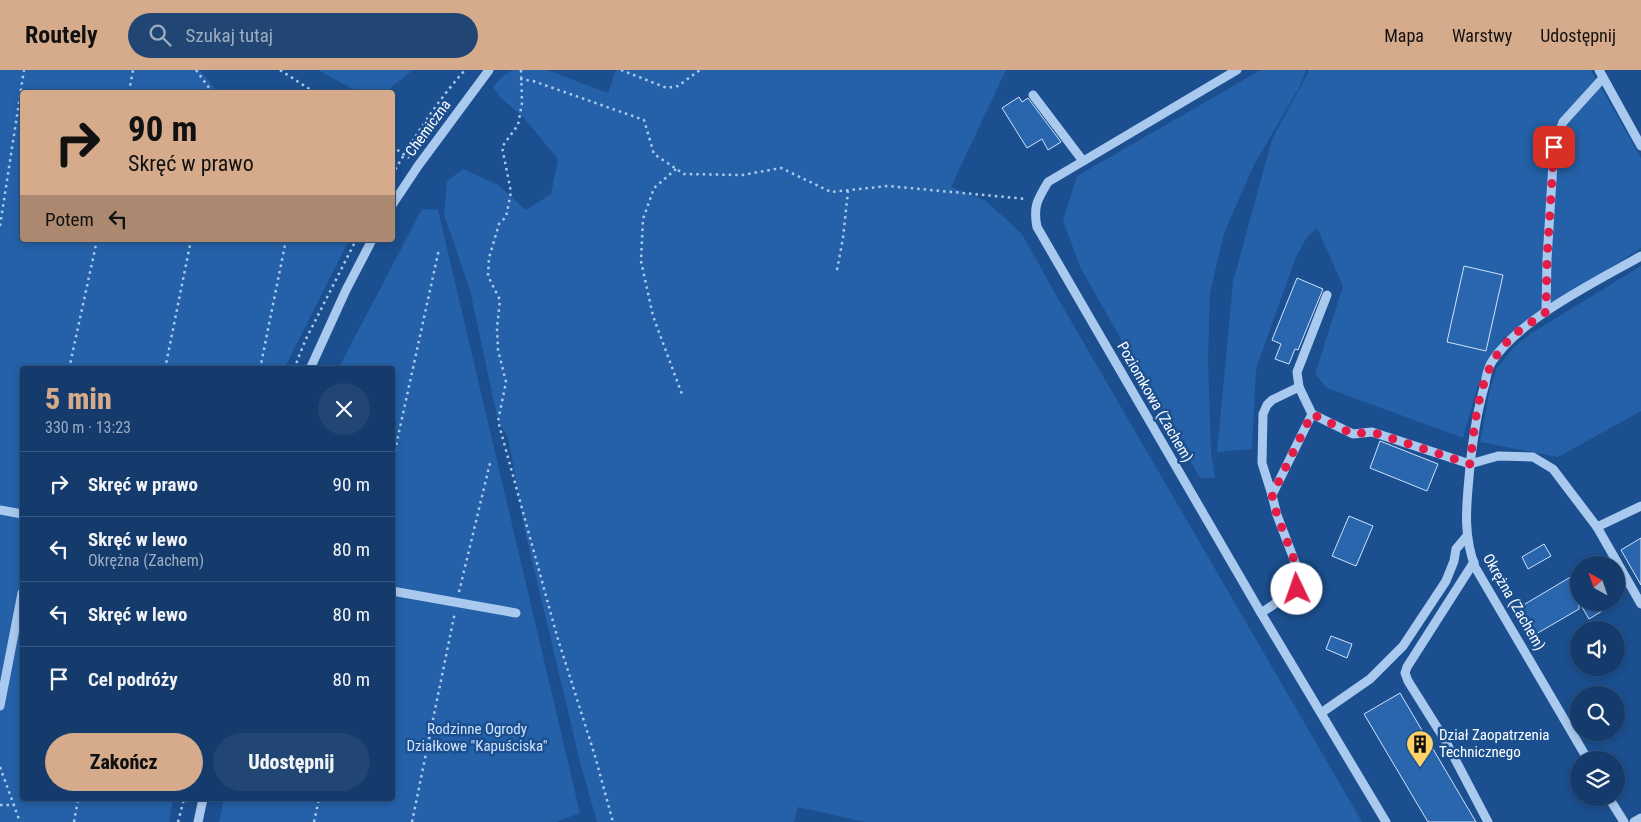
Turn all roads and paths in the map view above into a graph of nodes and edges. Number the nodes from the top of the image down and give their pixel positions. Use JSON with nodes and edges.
{"nodes":[{"id":1,"x":24,"y":70,"type":"edge"},
{"id":2,"x":133,"y":70,"type":"edge"},
{"id":3,"x":196,"y":70,"type":"edge"},
{"id":4,"x":280,"y":70,"type":"edge"},
{"id":5,"x":465,"y":70,"type":"edge"},
{"id":6,"x":489,"y":70,"type":"edge"},
{"id":7,"x":520,"y":70,"type":"edge"},
{"id":8,"x":621,"y":70,"type":"edge"},
{"id":9,"x":700,"y":70,"type":"edge"},
{"id":10,"x":1237,"y":70,"type":"edge"},
{"id":11,"x":1601,"y":74,"type":"edge"},
{"id":12,"x":520,"y":79,"type":"junction"},
{"id":13,"x":21,"y":90,"type":"edge"},
{"id":14,"x":128,"y":90,"type":"edge"},
{"id":15,"x":211,"y":90,"type":"edge"},
{"id":16,"x":311,"y":90,"type":"edge"},
{"id":17,"x":1033,"y":95,"type":"dead end"},
{"id":18,"x":20,"y":96,"type":"edge"},
{"id":19,"x":1641,"y":146,"type":"edge"},
{"id":20,"x":395,"y":148,"type":"edge"},
{"id":21,"x":404,"y":154,"type":"junction"},
{"id":22,"x":1083,"y":161,"type":"junction"},
{"id":23,"x":418,"y":166,"type":"junction"},
{"id":24,"x":676,"y":169,"type":"junction"},
{"id":25,"x":395,"y":170,"type":"edge"},
{"id":26,"x":848,"y":191,"type":"junction"},
{"id":27,"x":1038,"y":198,"type":"junction"},
{"id":28,"x":395,"y":200,"type":"edge"},
{"id":29,"x":0,"y":226,"type":"edge"},
{"id":30,"x":97,"y":242,"type":"edge"},
{"id":31,"x":191,"y":242,"type":"edge"},
{"id":32,"x":286,"y":242,"type":"edge"},
{"id":33,"x":355,"y":242,"type":"edge"},
{"id":34,"x":371,"y":242,"type":"edge"},
{"id":35,"x":439,"y":249,"type":"dead end"},
{"id":36,"x":1641,"y":256,"type":"edge"},
{"id":37,"x":837,"y":270,"type":"dead end"},
{"id":38,"x":1327,"y":295,"type":"dead end"},
{"id":39,"x":1546,"y":312,"type":"junction"},
{"id":40,"x":71,"y":366,"type":"edge"},
{"id":41,"x":166,"y":366,"type":"edge"},
{"id":42,"x":261,"y":366,"type":"edge"},
{"id":43,"x":295,"y":366,"type":"edge"},
{"id":44,"x":311,"y":366,"type":"edge"},
{"id":45,"x":1299,"y":387,"type":"junction"},
{"id":46,"x":683,"y":398,"type":"dead end"},
{"id":47,"x":1312,"y":414,"type":"junction"},
{"id":48,"x":395,"y":450,"type":"edge"},
{"id":49,"x":490,"y":464,"type":"dead end"},
{"id":50,"x":1470,"y":464,"type":"junction"},
{"id":51,"x":1272,"y":495,"type":"junction"},
{"id":52,"x":1641,"y":506,"type":"edge"},
{"id":53,"x":0,"y":510,"type":"edge"},
{"id":54,"x":20,"y":514,"type":"edge"},
{"id":55,"x":1596,"y":526,"type":"junction"},
{"id":56,"x":1467,"y":536,"type":"junction"},
{"id":57,"x":1474,"y":562,"type":"junction"},
{"id":58,"x":395,"y":592,"type":"edge"},
{"id":59,"x":457,"y":602,"type":"junction"},
{"id":60,"x":20,"y":603,"type":"edge"},
{"id":61,"x":1641,"y":604,"type":"edge"},
{"id":62,"x":1261,"y":612,"type":"junction"},
{"id":63,"x":516,"y":614,"type":"dead end"},
{"id":64,"x":0,"y":706,"type":"edge"},
{"id":65,"x":1321,"y":713,"type":"junction"},
{"id":66,"x":1583,"y":751,"type":"edge"},
{"id":67,"x":0,"y":767,"type":"edge"},
{"id":68,"x":78,"y":801,"type":"edge"},
{"id":69,"x":183,"y":801,"type":"edge"},
{"id":70,"x":203,"y":801,"type":"edge"},
{"id":71,"x":319,"y":801,"type":"edge"},
{"id":72,"x":0,"y":805,"type":"edge"},
{"id":73,"x":14,"y":805,"type":"junction"},
{"id":74,"x":1614,"y":806,"type":"edge"},
{"id":75,"x":1641,"y":818,"type":"edge"},
{"id":76,"x":20,"y":822,"type":"edge"},
{"id":77,"x":74,"y":822,"type":"edge"},
{"id":78,"x":178,"y":822,"type":"edge"},
{"id":79,"x":198,"y":822,"type":"edge"},
{"id":80,"x":314,"y":822,"type":"edge"},
{"id":81,"x":412,"y":822,"type":"edge"},
{"id":82,"x":613,"y":822,"type":"edge"},
{"id":83,"x":1386,"y":822,"type":"edge"},
{"id":84,"x":1488,"y":822,"type":"edge"},
{"id":85,"x":1624,"y":822,"type":"edge"},
{"id":86,"x":1634,"y":822,"type":"edge"}],
"edges":[{"from":1,"to":13,"type":"path"},
{"from":2,"to":14,"type":"path"},
{"from":3,"to":15,"type":"path"},
{"from":4,"to":16,"type":"path"},
{"from":5,"to":21,"type":"path"},
{"from":6,"to":23,"type":"street","name":"Chemiczna"},
{"from":7,"to":12,"type":"path"},
{"from":8,"to":9,"type":"path"},
{"from":10,"to":22,"type":"street"},
{"from":11,"to":19,"type":"street"},
{"from":11,"to":39,"type":"street"},
{"from":12,"to":24,"type":"path"},
{"from":12,"to":82,"type":"path"},
{"from":17,"to":22,"type":"street"},
{"from":18,"to":29,"type":"path"},
{"from":20,"to":21,"type":"path"},
{"from":21,"to":23,"type":"path"},
{"from":21,"to":25,"type":"path"},
{"from":22,"to":27,"type":"street"},
{"from":23,"to":28,"type":"street","name":"Chemiczna"},
{"from":24,"to":26,"type":"path"},
{"from":24,"to":46,"type":"path"},
{"from":26,"to":27,"type":"path"},
{"from":26,"to":37,"type":"path"},
{"from":27,"to":62,"type":"street","name":"Poziomkowa (Zachem)"},
{"from":30,"to":40,"type":"path"},
{"from":31,"to":41,"type":"path"},
{"from":32,"to":42,"type":"path"},
{"from":33,"to":43,"type":"path"},
{"from":34,"to":44,"type":"street"},
{"from":35,"to":48,"type":"path"},
{"from":36,"to":39,"type":"street","name":"Okrężna (Zachem)"},
{"from":38,"to":45,"type":"street"},
{"from":39,"to":50,"type":"street","name":"Okrężna (Zachem)"},
{"from":45,"to":47,"type":"street"},
{"from":45,"to":51,"type":"street"},
{"from":47,"to":50,"type":"street"},
{"from":47,"to":51,"type":"street"},
{"from":49,"to":59,"type":"path"},
{"from":50,"to":55,"type":"street"},
{"from":50,"to":56,"type":"street","name":"Okrężna (Zachem)"},
{"from":51,"to":62,"type":"street"},
{"from":52,"to":55,"type":"street"},
{"from":53,"to":54,"type":"street"},
{"from":55,"to":61,"type":"street"},
{"from":56,"to":57,"type":"street","name":"Okrężna (Zachem)"},
{"from":56,"to":65,"type":"street"},
{"from":57,"to":66,"type":"street","name":"Okrężna (Zachem)"},
{"from":57,"to":84,"type":"street"},
{"from":58,"to":59,"type":"street"},
{"from":59,"to":63,"type":"street"},
{"from":59,"to":81,"type":"path"},
{"from":60,"to":64,"type":"street"},
{"from":62,"to":65,"type":"street","name":"Poziomkowa (Zachem)"},
{"from":65,"to":83,"type":"street","name":"Poziomkowa (Zachem)"},
{"from":67,"to":73,"type":"path"},
{"from":68,"to":77,"type":"path"},
{"from":69,"to":78,"type":"path"},
{"from":70,"to":79,"type":"street"},
{"from":71,"to":80,"type":"path"},
{"from":72,"to":73,"type":"path"},
{"from":73,"to":76,"type":"path"},
{"from":74,"to":85,"type":"street"},
{"from":75,"to":86,"type":"street"}]}
